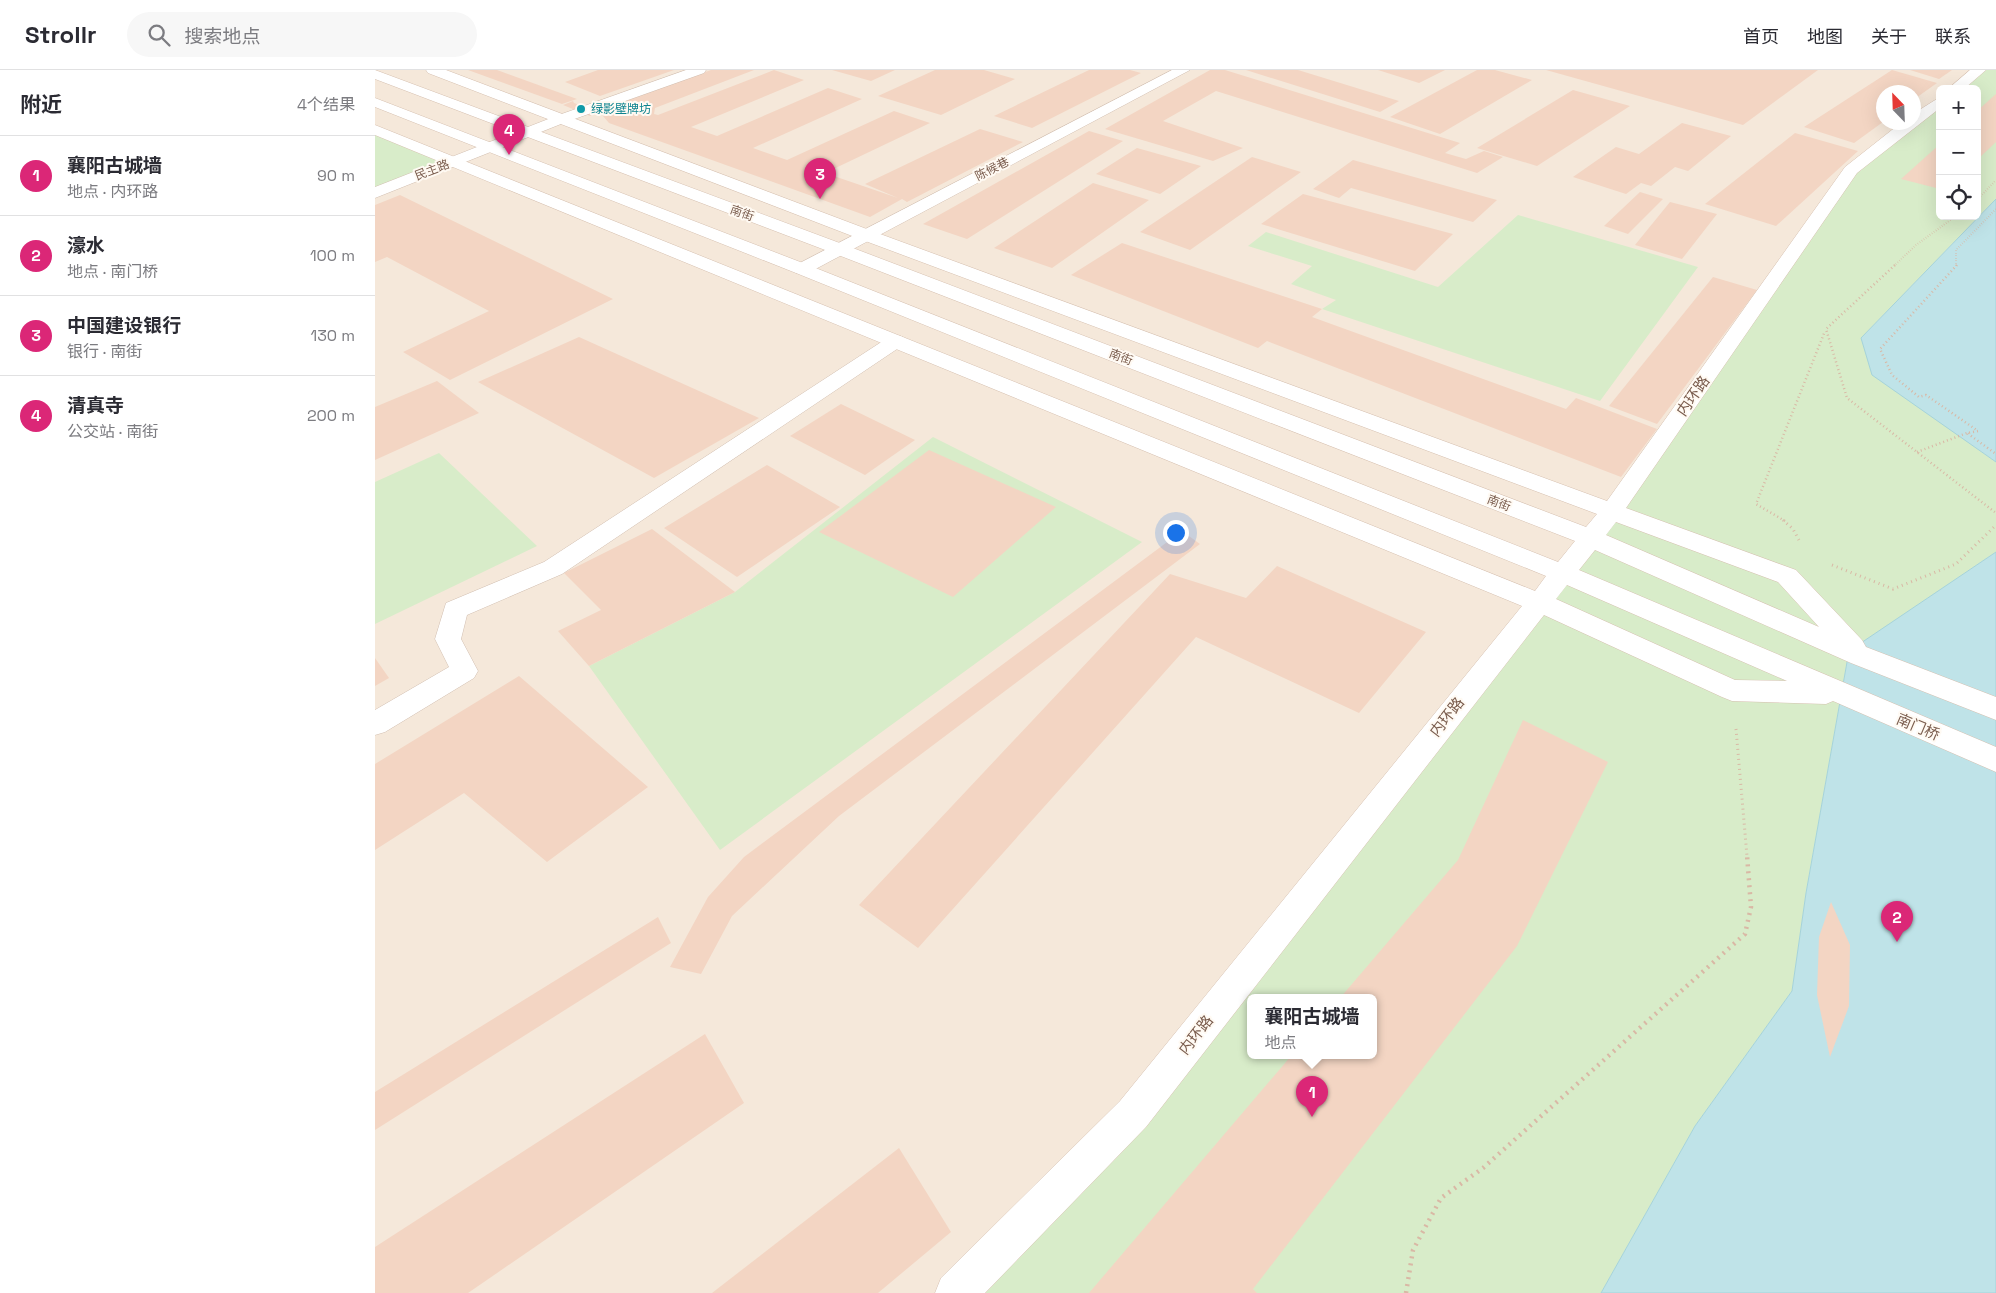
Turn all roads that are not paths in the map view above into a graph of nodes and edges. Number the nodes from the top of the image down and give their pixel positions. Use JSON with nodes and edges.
{"nodes":[{"id":1,"x":433,"y":70,"type":"edge"},
{"id":2,"x":699,"y":70,"type":"edge"},
{"id":3,"x":1183,"y":70,"type":"edge"},
{"id":4,"x":1979,"y":70,"type":"edge"},
{"id":5,"x":375,"y":74,"type":"edge"},
{"id":6,"x":1960,"y":85,"type":"edge"},
{"id":7,"x":375,"y":102,"type":"edge"},
{"id":8,"x":1936,"y":104,"type":"edge"},
{"id":9,"x":1921,"y":116,"type":"edge"},
{"id":10,"x":561,"y":119,"type":"junction"},
{"id":11,"x":375,"y":130,"type":"edge"},
{"id":12,"x":1903,"y":130,"type":"edge"},
{"id":13,"x":527,"y":133,"type":"junction"},
{"id":14,"x":489,"y":147,"type":"junction"},
{"id":15,"x":454,"y":162,"type":"junction"},
{"id":16,"x":375,"y":193,"type":"edge"},
{"id":17,"x":866,"y":235,"type":"junction"},
{"id":18,"x":839,"y":249,"type":"junction"},
{"id":19,"x":802,"y":269,"type":"junction"},
{"id":20,"x":896,"y":341,"type":"junction"},
{"id":21,"x":1612,"y":511,"type":"junction"},
{"id":22,"x":1590,"y":538,"type":"junction"},
{"id":23,"x":1562,"y":572,"type":"junction"},
{"id":24,"x":1538,"y":602,"type":"junction"},
{"id":25,"x":1861,"y":656,"type":"junction"},
{"id":26,"x":1840,"y":693,"type":"junction"},
{"id":27,"x":1996,"y":709,"type":"edge"},
{"id":28,"x":375,"y":724,"type":"edge"},
{"id":29,"x":1996,"y":760,"type":"edge"},
{"id":30,"x":955,"y":1293,"type":"edge"}],
"edges":[{"from":1,"to":10,"type":"street"},
{"from":2,"to":10,"type":"street","name":"民主路"},
{"from":3,"to":17,"type":"street","name":"陈候巷"},
{"from":4,"to":6,"type":"street"},
{"from":5,"to":13,"type":"street","name":"南街"},
{"from":7,"to":14,"type":"street"},
{"from":8,"to":9,"type":"street","name":"内环路"},
{"from":10,"to":13,"type":"street","name":"民主路"},
{"from":10,"to":17,"type":"street"},
{"from":11,"to":15,"type":"street"},
{"from":12,"to":21,"type":"street","name":"内环路"},
{"from":13,"to":14,"type":"street","name":"民主路"},
{"from":13,"to":18,"type":"street","name":"南街"},
{"from":14,"to":15,"type":"street","name":"民主路"},
{"from":14,"to":19,"type":"street"},
{"from":15,"to":16,"type":"street","name":"民主路"},
{"from":15,"to":20,"type":"street"},
{"from":17,"to":18,"type":"street","name":"陈候巷"},
{"from":17,"to":21,"type":"street"},
{"from":18,"to":19,"type":"street","name":"陈候巷"},
{"from":18,"to":22,"type":"street","name":"南街"},
{"from":19,"to":23,"type":"street"},
{"from":20,"to":24,"type":"street"},
{"from":20,"to":28,"type":"street"},
{"from":21,"to":22,"type":"street","name":"内环路"},
{"from":21,"to":25,"type":"street"},
{"from":22,"to":23,"type":"street","name":"内环路"},
{"from":22,"to":25,"type":"street","name":"南街"},
{"from":23,"to":24,"type":"street","name":"内环路"},
{"from":23,"to":26,"type":"street"},
{"from":24,"to":26,"type":"street"},
{"from":24,"to":30,"type":"street","name":"内环路"},
{"from":25,"to":27,"type":"street"},
{"from":26,"to":29,"type":"street","name":"南门桥"}]}
